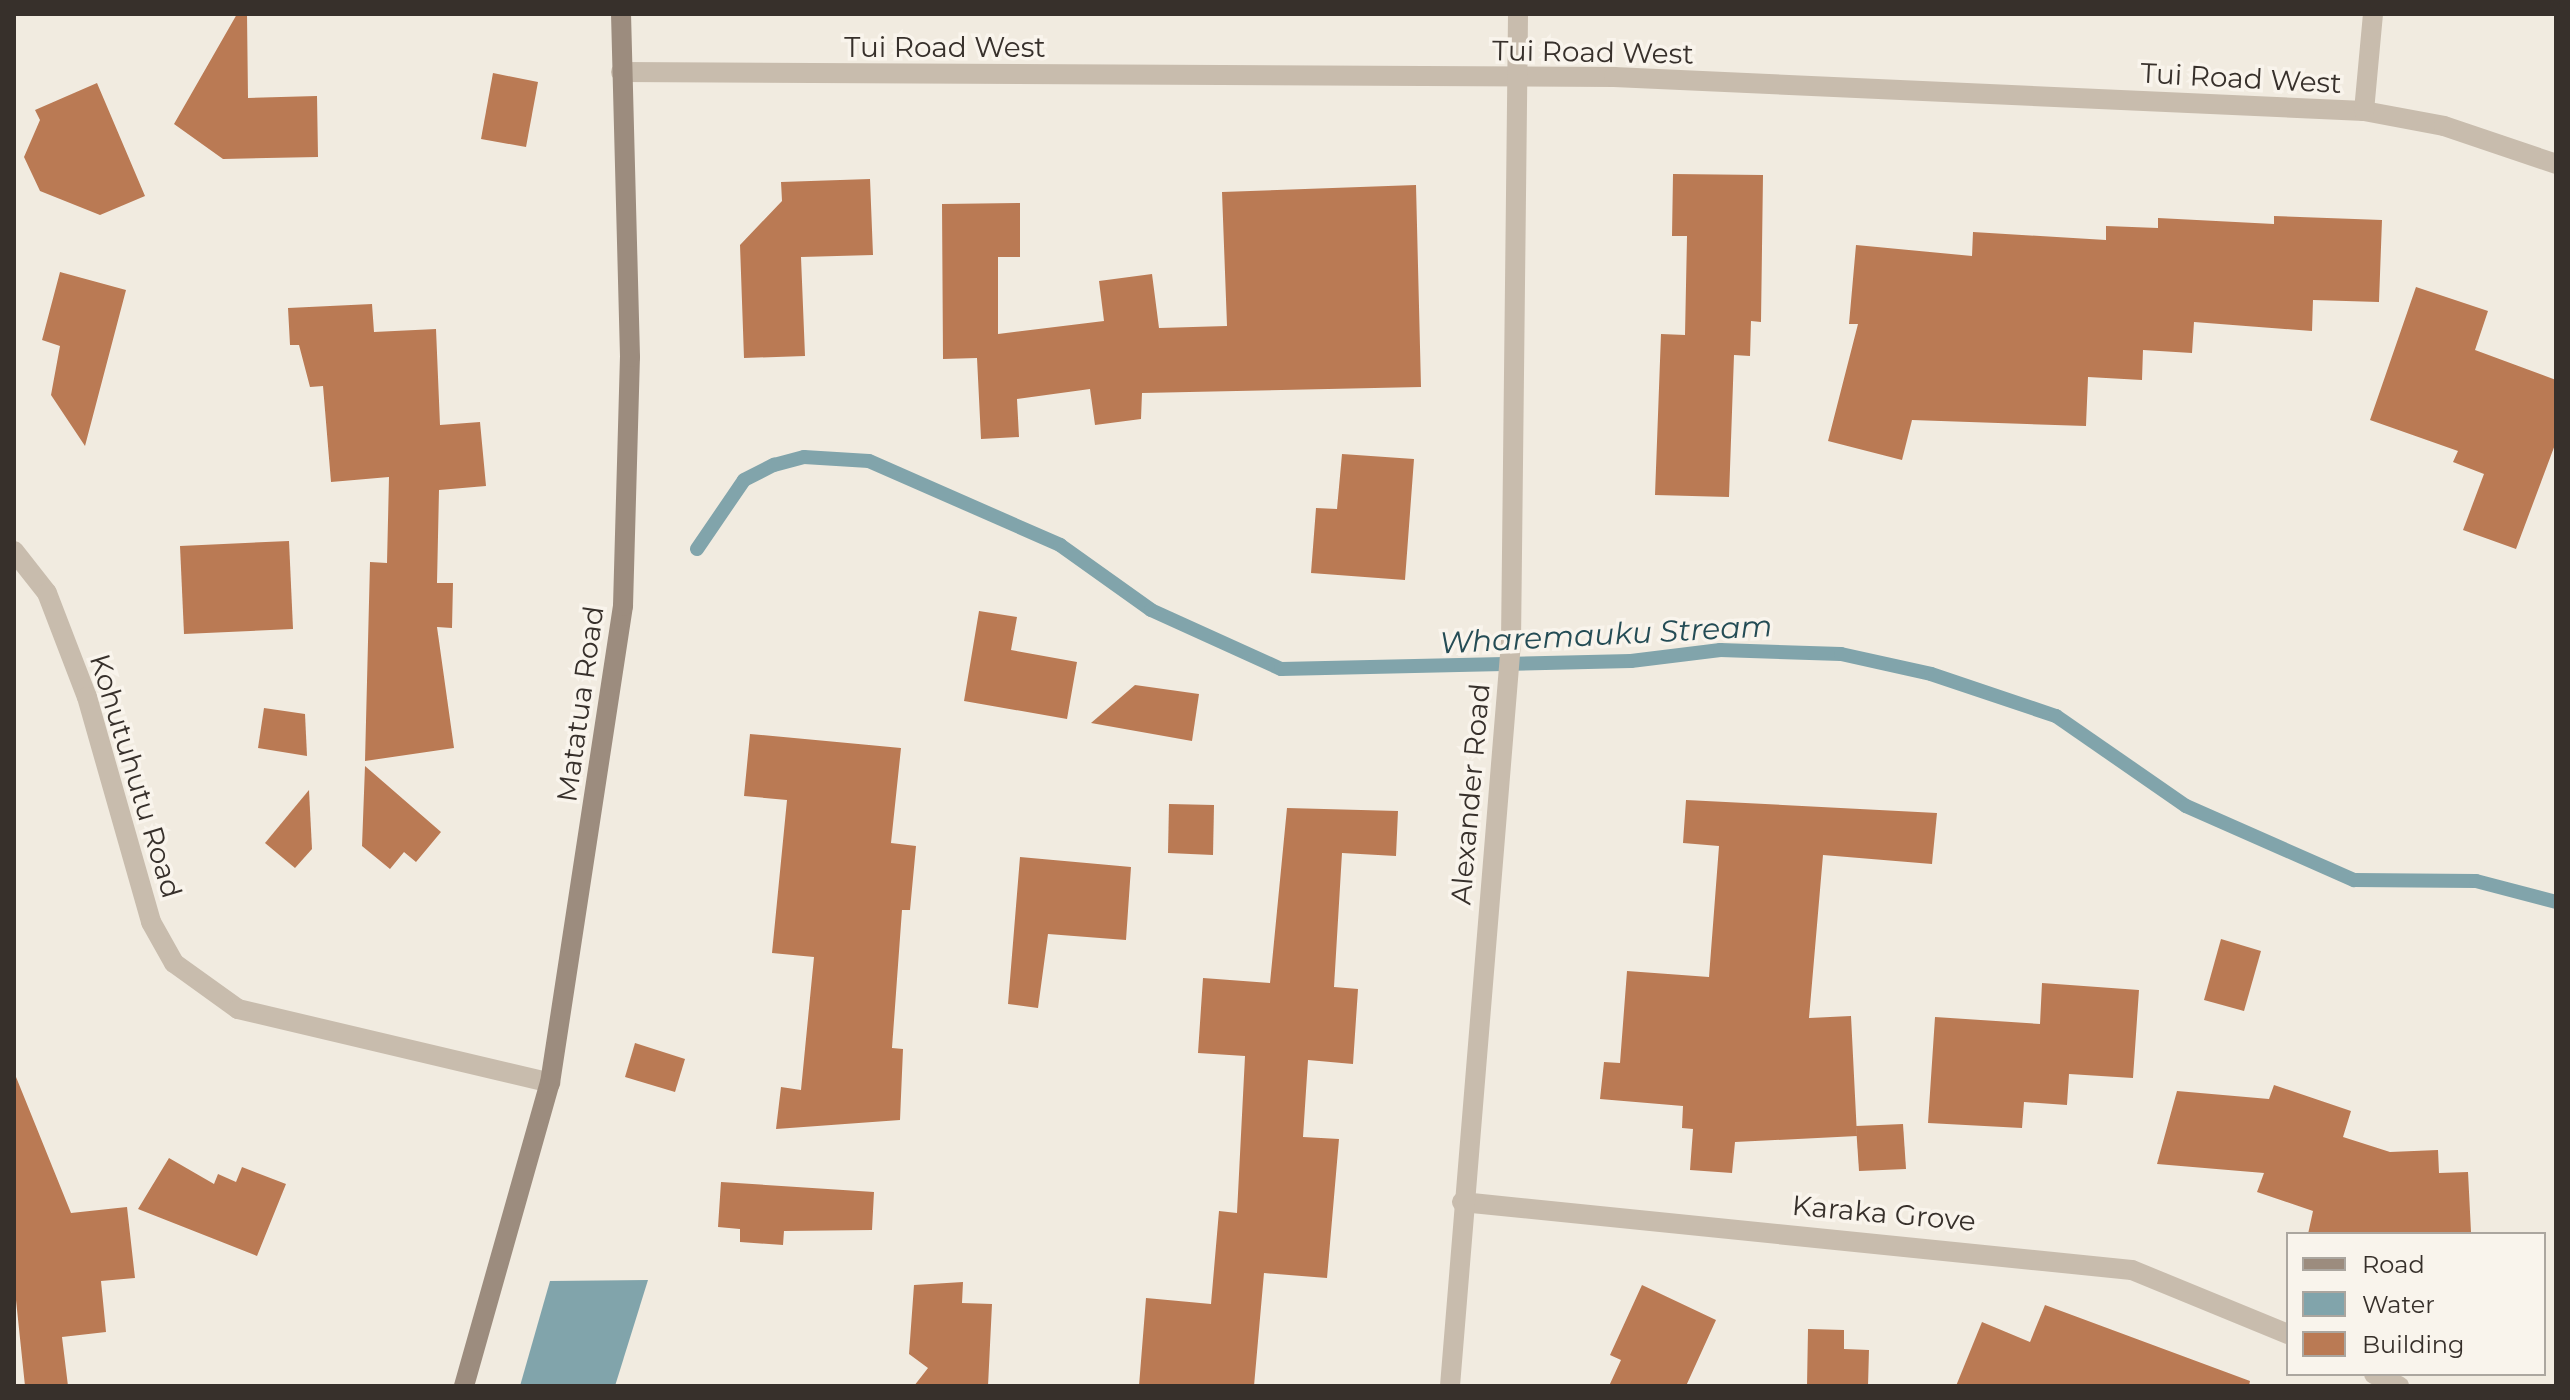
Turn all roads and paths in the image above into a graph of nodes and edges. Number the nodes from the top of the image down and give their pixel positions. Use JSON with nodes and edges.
{"nodes":[{"id":1,"x":621,"y":14,"type":"edge"},
{"id":2,"x":1518,"y":14,"type":"edge"},
{"id":3,"x":2373,"y":14,"type":"edge"},
{"id":4,"x":621,"y":72,"type":"junction"},
{"id":5,"x":1519,"y":78,"type":"junction"},
{"id":6,"x":2364,"y":111,"type":"junction"},
{"id":7,"x":2556,"y":164,"type":"edge"},
{"id":8,"x":14,"y":551,"type":"edge"},
{"id":9,"x":550,"y":1083,"type":"junction"},
{"id":10,"x":1462,"y":1202,"type":"junction"},
{"id":11,"x":2286,"y":1333,"type":"edge"},
{"id":12,"x":2378,"y":1376,"type":"edge"},
{"id":13,"x":464,"y":1386,"type":"edge"},
{"id":14,"x":1450,"y":1386,"type":"edge"},
{"id":15,"x":2399,"y":1386,"type":"edge"}],
"edges":[{"from":1,"to":4,"type":"main road","name":"Matatua Road"},
{"from":2,"to":5,"type":"street","name":"Alexander Road"},
{"from":3,"to":6,"type":"street"},
{"from":4,"to":5,"type":"street","name":"Tui Road West"},
{"from":4,"to":9,"type":"main road","name":"Matatua Road"},
{"from":5,"to":6,"type":"street","name":"Tui Road West"},
{"from":5,"to":10,"type":"street","name":"Alexander Road"},
{"from":6,"to":7,"type":"street","name":"Tui Road West"},
{"from":8,"to":9,"type":"street","name":"Kohutuhutu Road"},
{"from":9,"to":13,"type":"main road","name":"Matatua Road"},
{"from":10,"to":11,"type":"street","name":"Karaka Grove"},
{"from":10,"to":14,"type":"street","name":"Alexander Road"},
{"from":12,"to":15,"type":"street"}]}
